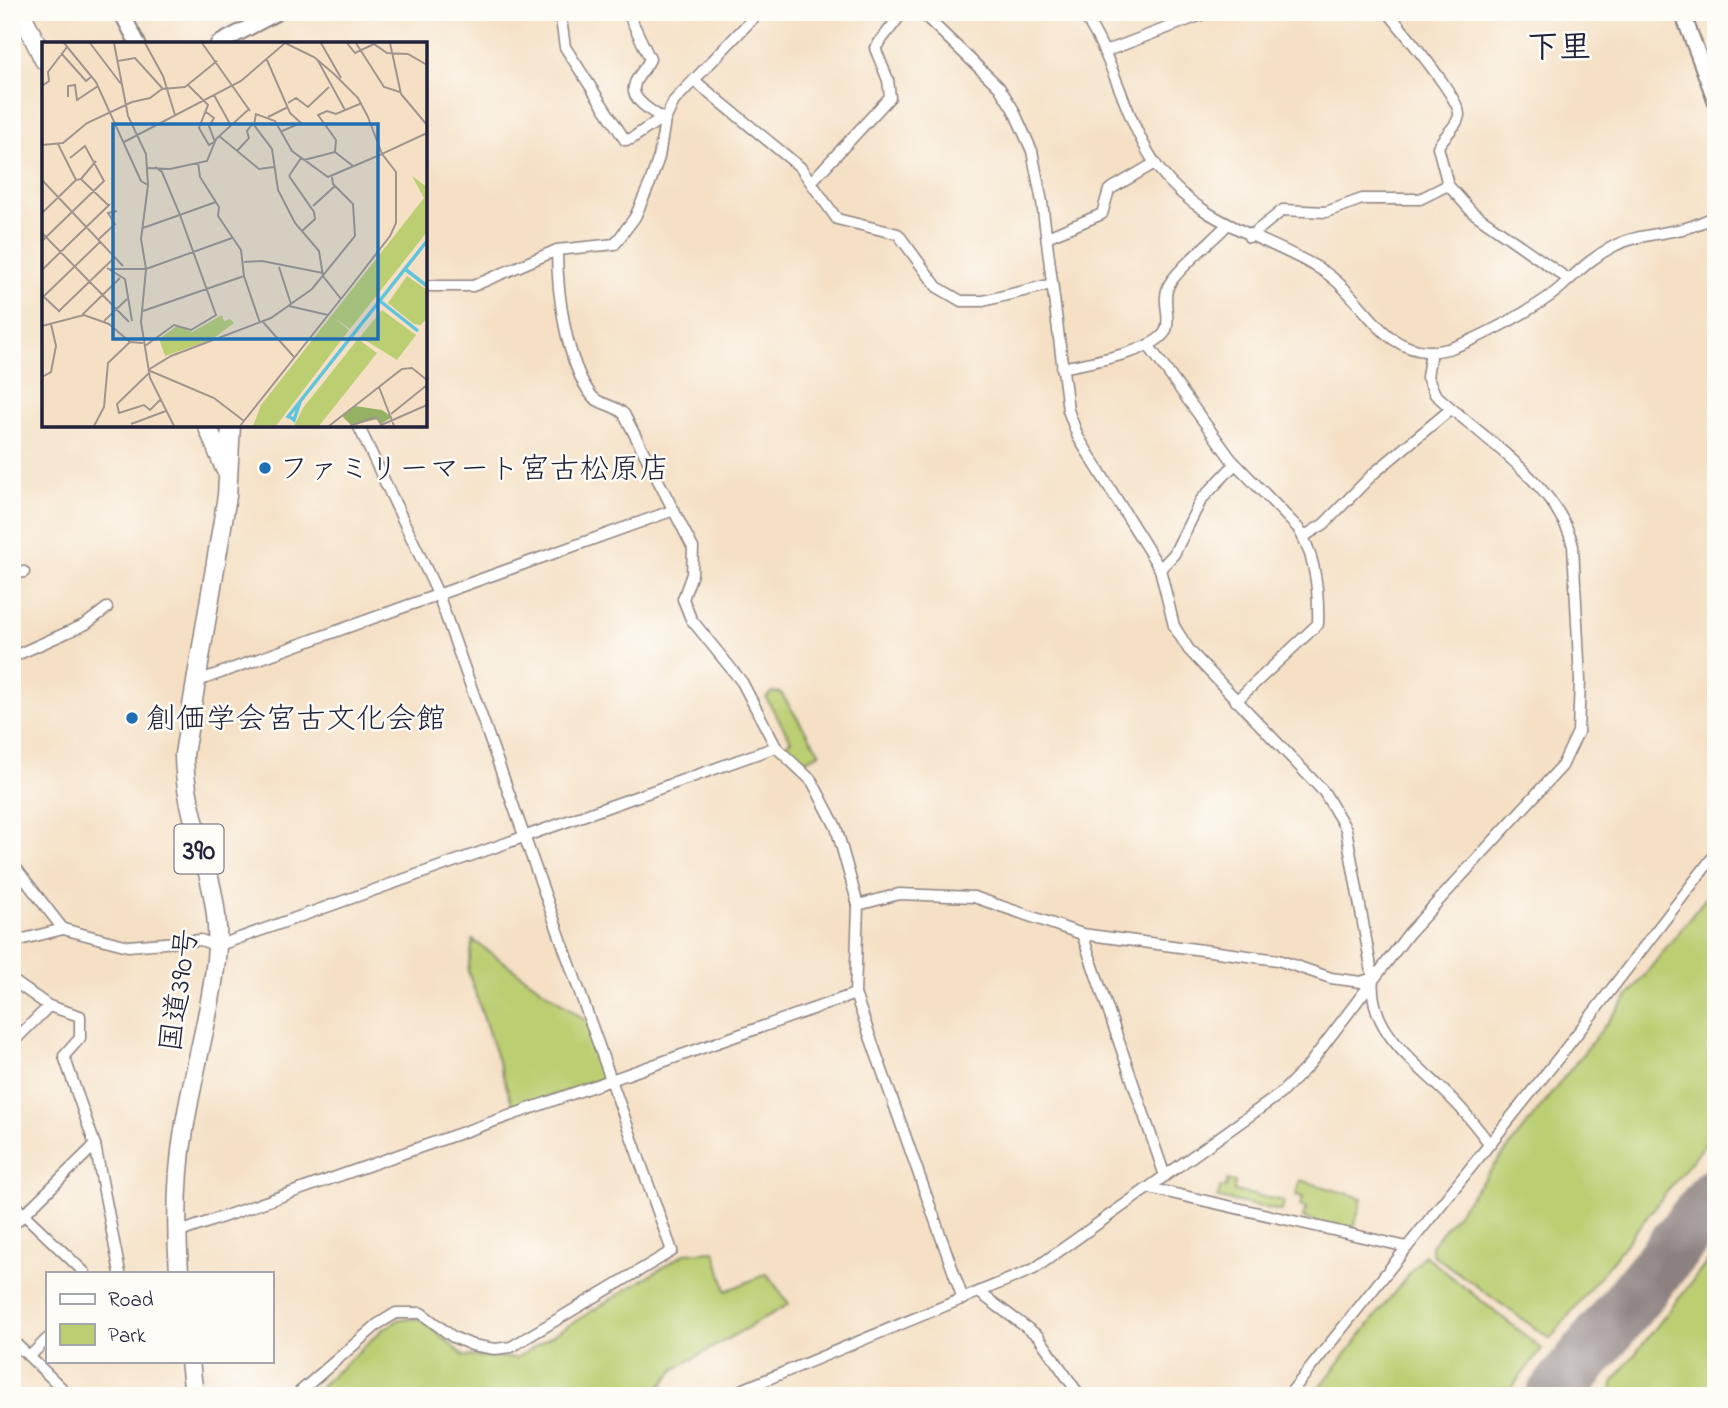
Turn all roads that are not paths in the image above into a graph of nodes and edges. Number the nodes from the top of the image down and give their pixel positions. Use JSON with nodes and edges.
{"nodes":[{"id":1,"x":21,"y":12,"type":"edge"},
{"id":2,"x":121,"y":12,"type":"edge"},
{"id":3,"x":278,"y":12,"type":"edge"},
{"id":4,"x":560,"y":12,"type":"edge"},
{"id":5,"x":633,"y":12,"type":"edge"},
{"id":6,"x":759,"y":12,"type":"edge"},
{"id":7,"x":903,"y":12,"type":"edge"},
{"id":8,"x":920,"y":12,"type":"edge"},
{"id":9,"x":1082,"y":12,"type":"edge"},
{"id":10,"x":1209,"y":12,"type":"edge"},
{"id":11,"x":1388,"y":12,"type":"edge"},
{"id":12,"x":1682,"y":12,"type":"edge"},
{"id":13,"x":137,"y":42,"type":"edge"},
{"id":14,"x":222,"y":42,"type":"edge"},
{"id":15,"x":1104,"y":52,"type":"junction"},
{"id":16,"x":42,"y":56,"type":"edge"},
{"id":17,"x":695,"y":81,"type":"junction"},
{"id":18,"x":1716,"y":102,"type":"edge"},
{"id":19,"x":663,"y":119,"type":"junction"},
{"id":20,"x":1155,"y":163,"type":"junction"},
{"id":21,"x":812,"y":181,"type":"junction"},
{"id":22,"x":1448,"y":186,"type":"junction"},
{"id":23,"x":1716,"y":216,"type":"edge"},
{"id":24,"x":1227,"y":225,"type":"junction"},
{"id":25,"x":1047,"y":237,"type":"junction"},
{"id":26,"x":1249,"y":237,"type":"junction"},
{"id":27,"x":558,"y":250,"type":"junction"},
{"id":28,"x":1568,"y":279,"type":"junction"},
{"id":29,"x":1052,"y":284,"type":"junction"},
{"id":30,"x":427,"y":286,"type":"edge"},
{"id":31,"x":1148,"y":345,"type":"junction"},
{"id":32,"x":1431,"y":351,"type":"junction"},
{"id":33,"x":1062,"y":368,"type":"junction"},
{"id":34,"x":1451,"y":409,"type":"junction"},
{"id":35,"x":208,"y":427,"type":"edge"},
{"id":36,"x":231,"y":427,"type":"edge"},
{"id":37,"x":359,"y":427,"type":"edge"},
{"id":38,"x":1235,"y":464,"type":"junction"},
{"id":39,"x":228,"y":483,"type":"junction"},
{"id":40,"x":674,"y":510,"type":"junction"},
{"id":41,"x":1303,"y":537,"type":"junction"},
{"id":42,"x":1160,"y":569,"type":"junction"},
{"id":43,"x":24,"y":572,"type":"dead end"},
{"id":44,"x":12,"y":574,"type":"edge"},
{"id":45,"x":438,"y":594,"type":"junction"},
{"id":46,"x":107,"y":608,"type":"dead end"},
{"id":47,"x":12,"y":657,"type":"edge"},
{"id":48,"x":195,"y":682,"type":"junction"},
{"id":49,"x":1236,"y":701,"type":"junction"},
{"id":50,"x":776,"y":747,"type":"junction"},
{"id":51,"x":524,"y":835,"type":"junction"},
{"id":52,"x":1716,"y":853,"type":"edge"},
{"id":53,"x":14,"y":868,"type":"edge"},
{"id":54,"x":858,"y":905,"type":"junction"},
{"id":55,"x":63,"y":929,"type":"junction"},
{"id":56,"x":1082,"y":934,"type":"junction"},
{"id":57,"x":12,"y":942,"type":"edge"},
{"id":58,"x":217,"y":946,"type":"junction"},
{"id":59,"x":1373,"y":978,"type":"junction"},
{"id":60,"x":12,"y":980,"type":"edge"},
{"id":61,"x":855,"y":994,"type":"junction"},
{"id":62,"x":49,"y":1006,"type":"junction"},
{"id":63,"x":12,"y":1043,"type":"edge"},
{"id":64,"x":611,"y":1079,"type":"junction"},
{"id":65,"x":1489,"y":1143,"type":"junction"},
{"id":66,"x":95,"y":1145,"type":"junction"},
{"id":67,"x":1165,"y":1177,"type":"junction"},
{"id":68,"x":1149,"y":1188,"type":"junction"},
{"id":69,"x":12,"y":1203,"type":"edge"},
{"id":70,"x":24,"y":1215,"type":"junction"},
{"id":71,"x":12,"y":1226,"type":"edge"},
{"id":72,"x":177,"y":1233,"type":"junction"},
{"id":73,"x":1406,"y":1247,"type":"junction"},
{"id":74,"x":84,"y":1272,"type":"edge"},
{"id":75,"x":120,"y":1272,"type":"edge"},
{"id":76,"x":179,"y":1272,"type":"edge"},
{"id":77,"x":980,"y":1293,"type":"junction"},
{"id":78,"x":963,"y":1299,"type":"junction"},
{"id":79,"x":12,"y":1340,"type":"edge"},
{"id":80,"x":46,"y":1340,"type":"edge"},
{"id":81,"x":30,"y":1356,"type":"junction"},
{"id":82,"x":190,"y":1362,"type":"edge"},
{"id":83,"x":70,"y":1396,"type":"edge"},
{"id":84,"x":194,"y":1396,"type":"edge"},
{"id":85,"x":295,"y":1396,"type":"edge"},
{"id":86,"x":727,"y":1396,"type":"edge"},
{"id":87,"x":1080,"y":1396,"type":"edge"},
{"id":88,"x":1288,"y":1396,"type":"edge"}],
"edges":[{"from":1,"to":16,"type":"highway"},
{"from":2,"to":13,"type":"main road"},
{"from":3,"to":14,"type":"main road"},
{"from":4,"to":19,"type":"street"},
{"from":5,"to":19,"type":"street"},
{"from":6,"to":17,"type":"street"},
{"from":7,"to":21,"type":"street"},
{"from":8,"to":25,"type":"street"},
{"from":9,"to":15,"type":"street"},
{"from":10,"to":15,"type":"street"},
{"from":11,"to":22,"type":"street"},
{"from":12,"to":18,"type":"main road"},
{"from":15,"to":20,"type":"street"},
{"from":17,"to":19,"type":"street"},
{"from":17,"to":21,"type":"street"},
{"from":19,"to":27,"type":"street"},
{"from":20,"to":24,"type":"street"},
{"from":20,"to":25,"type":"street"},
{"from":21,"to":29,"type":"street"},
{"from":22,"to":26,"type":"street"},
{"from":22,"to":28,"type":"street"},
{"from":23,"to":28,"type":"street"},
{"from":24,"to":26,"type":"street"},
{"from":24,"to":31,"type":"street"},
{"from":25,"to":29,"type":"street"},
{"from":26,"to":32,"type":"street"},
{"from":27,"to":30,"type":"street"},
{"from":27,"to":40,"type":"street"},
{"from":28,"to":32,"type":"street"},
{"from":29,"to":33,"type":"street"},
{"from":31,"to":33,"type":"street"},
{"from":31,"to":38,"type":"street"},
{"from":32,"to":34,"type":"street"},
{"from":33,"to":42,"type":"street"},
{"from":34,"to":41,"type":"street"},
{"from":34,"to":59,"type":"street"},
{"from":35,"to":39,"type":"highway"},
{"from":36,"to":39,"type":"highway","name":"国道390号","number":"390"},
{"from":37,"to":45,"type":"street"},
{"from":38,"to":41,"type":"street"},
{"from":38,"to":42,"type":"street"},
{"from":39,"to":48,"type":"highway","name":"国道390号","number":"390"},
{"from":40,"to":45,"type":"street"},
{"from":40,"to":50,"type":"street"},
{"from":41,"to":49,"type":"street"},
{"from":42,"to":49,"type":"street"},
{"from":43,"to":44,"type":"street"},
{"from":45,"to":48,"type":"street"},
{"from":45,"to":51,"type":"street"},
{"from":46,"to":47,"type":"street"},
{"from":48,"to":58,"type":"highway","name":"国道390号","number":"390"},
{"from":49,"to":59,"type":"street"},
{"from":50,"to":51,"type":"street"},
{"from":50,"to":54,"type":"street"},
{"from":51,"to":58,"type":"street"},
{"from":51,"to":64,"type":"street"},
{"from":52,"to":65,"type":"street"},
{"from":53,"to":55,"type":"street"},
{"from":54,"to":56,"type":"street"},
{"from":54,"to":61,"type":"street"},
{"from":55,"to":57,"type":"street"},
{"from":55,"to":58,"type":"street"},
{"from":56,"to":59,"type":"street"},
{"from":56,"to":67,"type":"street"},
{"from":58,"to":72,"type":"highway","name":"国道390号","number":"390"},
{"from":59,"to":65,"type":"street"},
{"from":59,"to":67,"type":"street"},
{"from":60,"to":62,"type":"street"},
{"from":61,"to":64,"type":"street"},
{"from":61,"to":78,"type":"street"},
{"from":62,"to":63,"type":"street"},
{"from":62,"to":66,"type":"street"},
{"from":64,"to":72,"type":"street"},
{"from":64,"to":85,"type":"street"},
{"from":65,"to":73,"type":"street"},
{"from":66,"to":70,"type":"street"},
{"from":66,"to":75,"type":"street"},
{"from":67,"to":68,"type":"street"},
{"from":68,"to":73,"type":"street"},
{"from":68,"to":77,"type":"street"},
{"from":69,"to":70,"type":"street"},
{"from":70,"to":71,"type":"street"},
{"from":70,"to":74,"type":"street"},
{"from":72,"to":76,"type":"highway","name":"国道390号","number":"390"},
{"from":73,"to":88,"type":"street"},
{"from":77,"to":78,"type":"street"},
{"from":77,"to":87,"type":"street"},
{"from":78,"to":86,"type":"street"},
{"from":79,"to":81,"type":"street"},
{"from":80,"to":81,"type":"street"},
{"from":81,"to":83,"type":"street"},
{"from":82,"to":84,"type":"highway"}]}
